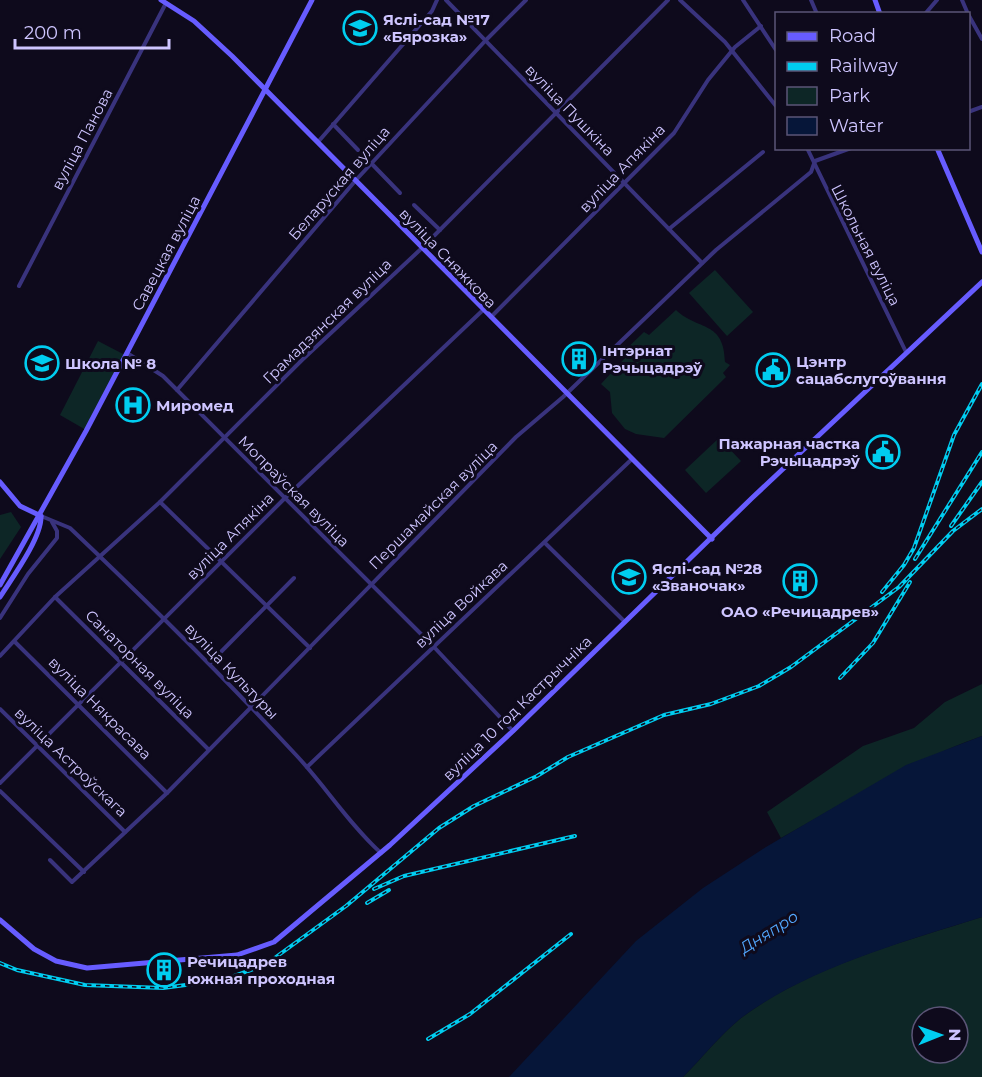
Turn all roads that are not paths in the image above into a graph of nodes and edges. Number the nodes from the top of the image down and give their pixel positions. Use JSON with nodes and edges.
{"nodes":[{"id":1,"x":312,"y":0,"type":"edge"},
{"id":2,"x":437,"y":0,"type":"edge"},
{"id":3,"x":446,"y":0,"type":"edge"},
{"id":4,"x":526,"y":0,"type":"edge"},
{"id":5,"x":668,"y":0,"type":"edge"},
{"id":6,"x":680,"y":0,"type":"edge"},
{"id":7,"x":743,"y":0,"type":"edge"},
{"id":8,"x":937,"y":0,"type":"edge"},
{"id":9,"x":164,"y":1,"type":"edge"},
{"id":10,"x":927,"y":12,"type":"edge"},
{"id":11,"x":970,"y":18,"type":"edge"},
{"id":12,"x":761,"y":26,"type":"junction"},
{"id":13,"x":982,"y":39,"type":"edge"},
{"id":14,"x":486,"y":40,"type":"junction"},
{"id":15,"x":775,"y":47,"type":"edge"},
{"id":16,"x":732,"y":51,"type":"junction"},
{"id":17,"x":265,"y":89,"type":"junction"},
{"id":18,"x":775,"y":104,"type":"edge"},
{"id":19,"x":556,"y":112,"type":"junction"},
{"id":20,"x":333,"y":124,"type":"junction"},
{"id":21,"x":318,"y":142,"type":"junction"},
{"id":22,"x":358,"y":150,"type":"dead end"},
{"id":23,"x":808,"y":150,"type":"edge"},
{"id":24,"x":845,"y":150,"type":"edge"},
{"id":25,"x":938,"y":150,"type":"edge"},
{"id":26,"x":763,"y":152,"type":"dead end"},
{"id":27,"x":815,"y":161,"type":"junction"},
{"id":28,"x":371,"y":163,"type":"junction"},
{"id":29,"x":356,"y":180,"type":"junction"},
{"id":30,"x":624,"y":183,"type":"junction"},
{"id":31,"x":400,"y":194,"type":"dead end"},
{"id":32,"x":414,"y":205,"type":"dead end"},
{"id":33,"x":669,"y":229,"type":"junction"},
{"id":34,"x":440,"y":230,"type":"junction"},
{"id":35,"x":422,"y":248,"type":"junction"},
{"id":36,"x":982,"y":252,"type":"edge"},
{"id":37,"x":702,"y":263,"type":"junction"},
{"id":38,"x":982,"y":282,"type":"edge"},
{"id":39,"x":19,"y":286,"type":"dead end"},
{"id":40,"x":482,"y":311,"type":"junction"},
{"id":41,"x":490,"y":318,"type":"junction"},
{"id":42,"x":906,"y":352,"type":"junction"},
{"id":43,"x":127,"y":353,"type":"junction"},
{"id":44,"x":177,"y":390,"type":"junction"},
{"id":45,"x":567,"y":393,"type":"junction"},
{"id":46,"x":224,"y":438,"type":"junction"},
{"id":47,"x":632,"y":459,"type":"junction"},
{"id":48,"x":0,"y":482,"type":"edge"},
{"id":49,"x":284,"y":499,"type":"junction"},
{"id":50,"x":160,"y":502,"type":"junction"},
{"id":51,"x":41,"y":516,"type":"junction"},
{"id":52,"x":51,"y":521,"type":"junction"},
{"id":53,"x":711,"y":539,"type":"junction"},
{"id":54,"x":545,"y":543,"type":"junction"},
{"id":55,"x":100,"y":556,"type":"junction"},
{"id":56,"x":221,"y":561,"type":"junction"},
{"id":57,"x":294,"y":578,"type":"dead end"},
{"id":58,"x":371,"y":584,"type":"junction"},
{"id":59,"x":0,"y":585,"type":"edge"},
{"id":60,"x":0,"y":597,"type":"edge"},
{"id":61,"x":55,"y":597,"type":"junction"},
{"id":62,"x":266,"y":606,"type":"junction"},
{"id":63,"x":0,"y":618,"type":"edge"},
{"id":64,"x":164,"y":619,"type":"junction"},
{"id":65,"x":624,"y":621,"type":"junction"},
{"id":66,"x":15,"y":642,"type":"junction"},
{"id":67,"x":433,"y":646,"type":"junction"},
{"id":68,"x":310,"y":648,"type":"junction"},
{"id":69,"x":0,"y":656,"type":"edge"},
{"id":70,"x":120,"y":661,"type":"junction"},
{"id":71,"x":209,"y":663,"type":"junction"},
{"id":72,"x":80,"y":704,"type":"junction"},
{"id":73,"x":251,"y":706,"type":"junction"},
{"id":74,"x":0,"y":709,"type":"edge"},
{"id":75,"x":513,"y":731,"type":"junction"},
{"id":76,"x":38,"y":746,"type":"junction"},
{"id":77,"x":208,"y":749,"type":"junction"},
{"id":78,"x":307,"y":767,"type":"junction"},
{"id":79,"x":0,"y":783,"type":"edge"},
{"id":80,"x":0,"y":791,"type":"edge"},
{"id":81,"x":167,"y":793,"type":"junction"},
{"id":82,"x":125,"y":832,"type":"junction"},
{"id":83,"x":381,"y":853,"type":"junction"},
{"id":84,"x":51,"y":860,"type":"dead end"},
{"id":85,"x":84,"y":872,"type":"junction"},
{"id":86,"x":0,"y":920,"type":"edge"}],
"edges":[{"from":1,"to":17,"type":"street","name":"Савецкая вуліца"},
{"from":2,"to":20,"type":"street"},
{"from":3,"to":14,"type":"street","name":"вуліца Пушкіна"},
{"from":4,"to":14,"type":"street","name":"Беларуская вуліца"},
{"from":5,"to":19,"type":"street","name":"Грамадзянская вуліца"},
{"from":6,"to":16,"type":"street"},
{"from":7,"to":12,"type":"street"},
{"from":8,"to":10,"type":"street"},
{"from":9,"to":17,"type":"street","name":"вуліца Сняжкова"},
{"from":9,"to":39,"type":"street","name":"вуліца Панова"},
{"from":11,"to":13,"type":"street"},
{"from":12,"to":15,"type":"street"},
{"from":12,"to":16,"type":"street","name":"вуліца Апякіна"},
{"from":14,"to":19,"type":"street","name":"вуліца Пушкіна"},
{"from":14,"to":28,"type":"street","name":"Беларуская вуліца"},
{"from":16,"to":18,"type":"street"},
{"from":16,"to":30,"type":"street","name":"вуліца Апякіна"},
{"from":17,"to":21,"type":"street","name":"вуліца Сняжкова"},
{"from":17,"to":43,"type":"street","name":"Савецкая вуліца"},
{"from":19,"to":30,"type":"street","name":"вуліца Пушкіна"},
{"from":19,"to":34,"type":"street","name":"Грамадзянская вуліца"},
{"from":20,"to":21,"type":"street"},
{"from":20,"to":22,"type":"street"},
{"from":21,"to":29,"type":"street","name":"вуліца Сняжкова"},
{"from":23,"to":27,"type":"street","name":"Школьная вуліца"},
{"from":24,"to":27,"type":"street"},
{"from":25,"to":36,"type":"street"},
{"from":26,"to":33,"type":"street"},
{"from":27,"to":37,"type":"street","name":"Першамайская вуліца"},
{"from":27,"to":42,"type":"street","name":"Школьная вуліца"},
{"from":28,"to":29,"type":"street","name":"Беларуская вуліца"},
{"from":28,"to":31,"type":"street"},
{"from":29,"to":35,"type":"street","name":"вуліца Сняжкова"},
{"from":29,"to":44,"type":"street","name":"Беларуская вуліца"},
{"from":30,"to":33,"type":"street","name":"вуліца Пушкіна"},
{"from":30,"to":41,"type":"street","name":"вуліца Апякіна"},
{"from":32,"to":34,"type":"street"},
{"from":33,"to":37,"type":"street","name":"вуліца Пушкіна"},
{"from":34,"to":35,"type":"street","name":"Грамадзянская вуліца"},
{"from":35,"to":40,"type":"street","name":"вуліца Сняжкова"},
{"from":35,"to":46,"type":"street","name":"Грамадзянская вуліца"},
{"from":37,"to":45,"type":"street","name":"Першамайская вуліца"},
{"from":38,"to":42,"type":"street","name":"вуліца 10 год Кастрычніка"},
{"from":40,"to":41,"type":"street","name":"вуліца Сняжкова"},
{"from":40,"to":49,"type":"street","name":"вуліца Апякіна"},
{"from":41,"to":45,"type":"street","name":"вуліца Сняжкова"},
{"from":42,"to":53,"type":"street","name":"вуліца 10 год Кастрычніка"},
{"from":43,"to":44,"type":"street","name":"Мопраўская вуліца"},
{"from":43,"to":51,"type":"street","name":"Савецкая вуліца"},
{"from":44,"to":46,"type":"street","name":"Мопраўская вуліца"},
{"from":45,"to":47,"type":"street","name":"вуліца Сняжкова"},
{"from":45,"to":58,"type":"street","name":"Першамайская вуліца"},
{"from":46,"to":49,"type":"street","name":"Мопраўская вуліца"},
{"from":46,"to":50,"type":"street","name":"Грамадзянская вуліца"},
{"from":47,"to":53,"type":"street","name":"вуліца Сняжкова"},
{"from":47,"to":54,"type":"street","name":"вуліца Войкава"},
{"from":48,"to":51,"type":"street"},
{"from":49,"to":56,"type":"street","name":"вуліца Апякіна"},
{"from":49,"to":58,"type":"street","name":"Мопраўская вуліца"},
{"from":50,"to":55,"type":"street","name":"Грамадзянская вуліца"},
{"from":50,"to":56,"type":"street"},
{"from":51,"to":52,"type":"street","name":"вуліца Культуры"},
{"from":51,"to":59,"type":"street","name":"Савецкая вуліца"},
{"from":51,"to":60,"type":"street","name":"Савецкая вуліца"},
{"from":52,"to":55,"type":"street","name":"вуліца Культуры"},
{"from":52,"to":63,"type":"street"},
{"from":53,"to":65,"type":"street","name":"вуліца 10 год Кастрычніка"},
{"from":54,"to":65,"type":"street"},
{"from":54,"to":67,"type":"street","name":"вуліца Войкава"},
{"from":55,"to":61,"type":"street","name":"Грамадзянская вуліца"},
{"from":55,"to":64,"type":"street","name":"вуліца Культуры"},
{"from":56,"to":62,"type":"street"},
{"from":56,"to":64,"type":"street","name":"вуліца Апякіна"},
{"from":57,"to":62,"type":"street"},
{"from":58,"to":67,"type":"street","name":"Мопраўская вуліца"},
{"from":58,"to":68,"type":"street","name":"Першамайская вуліца"},
{"from":61,"to":66,"type":"street","name":"Грамадзянская вуліца"},
{"from":61,"to":70,"type":"street","name":"Санаторная вуліца"},
{"from":62,"to":68,"type":"street"},
{"from":62,"to":71,"type":"street"},
{"from":64,"to":70,"type":"street","name":"вуліца Апякіна"},
{"from":64,"to":71,"type":"street","name":"вуліца Культуры"},
{"from":65,"to":75,"type":"street","name":"вуліца 10 год Кастрычніка"},
{"from":66,"to":69,"type":"street","name":"Грамадзянская вуліца"},
{"from":66,"to":72,"type":"street","name":"вуліца Някрасава"},
{"from":67,"to":75,"type":"street","name":"Мопраўская вуліца"},
{"from":67,"to":78,"type":"street","name":"вуліца Войкава"},
{"from":68,"to":73,"type":"street","name":"Першамайская вуліца"},
{"from":70,"to":72,"type":"street","name":"вуліца Апякіна"},
{"from":70,"to":77,"type":"street","name":"Санаторная вуліца"},
{"from":71,"to":73,"type":"street","name":"вуліца Культуры"},
{"from":72,"to":76,"type":"street","name":"вуліца Апякіна"},
{"from":72,"to":81,"type":"street","name":"вуліца Някрасава"},
{"from":73,"to":77,"type":"street","name":"Першамайская вуліца"},
{"from":73,"to":78,"type":"street","name":"вуліца Культуры"},
{"from":74,"to":76,"type":"street","name":"вуліца Астроўскага"},
{"from":75,"to":83,"type":"street","name":"вуліца 10 год Кастрычніка"},
{"from":76,"to":79,"type":"street","name":"вуліца Апякіна"},
{"from":76,"to":82,"type":"street","name":"вуліца Астроўскага"},
{"from":77,"to":81,"type":"street","name":"Першамайская вуліца"},
{"from":78,"to":83,"type":"street","name":"вуліца Культуры"},
{"from":80,"to":85,"type":"street"},
{"from":81,"to":82,"type":"street","name":"Першамайская вуліца"},
{"from":82,"to":85,"type":"street","name":"Першамайская вуліца"},
{"from":83,"to":86,"type":"street","name":"вуліца 10 год Кастрычніка"},
{"from":84,"to":85,"type":"street"}]}
